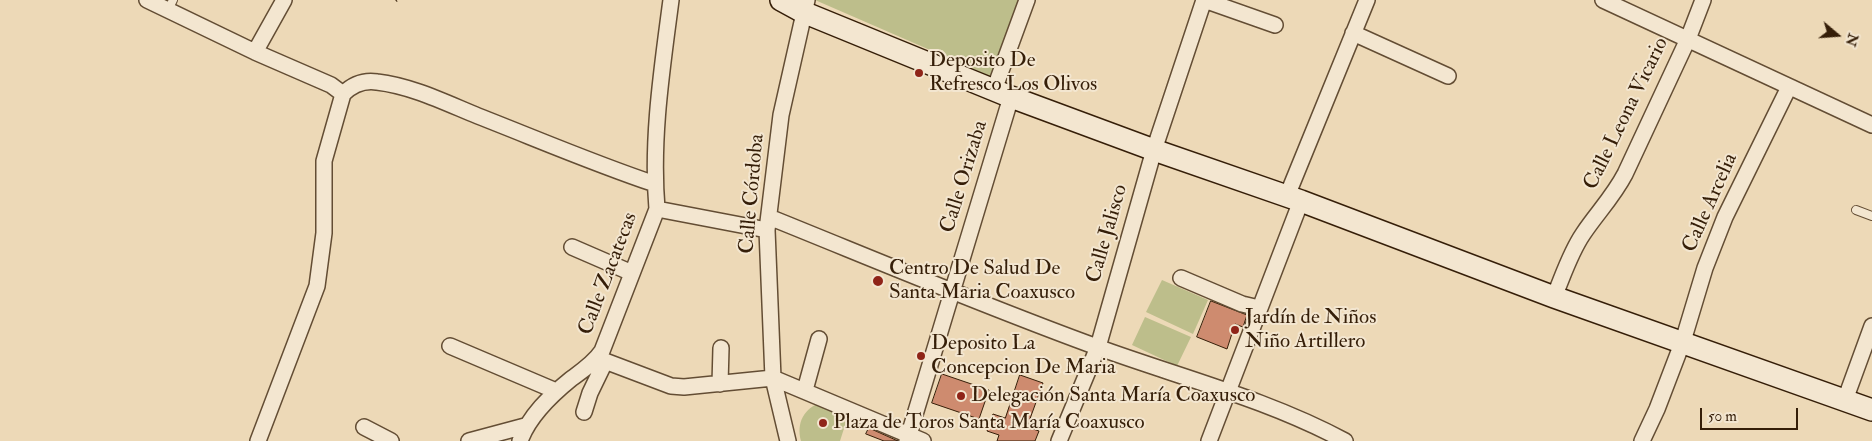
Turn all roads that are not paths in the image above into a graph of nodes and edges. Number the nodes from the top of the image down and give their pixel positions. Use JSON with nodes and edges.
{"nodes":[{"id":1,"x":147,"y":0,"type":"edge"},
{"id":2,"x":284,"y":0,"type":"edge"},
{"id":3,"x":671,"y":0,"type":"edge"},
{"id":4,"x":781,"y":0,"type":"edge"},
{"id":5,"x":1027,"y":0,"type":"edge"},
{"id":6,"x":1204,"y":0,"type":"edge"},
{"id":7,"x":1367,"y":0,"type":"edge"},
{"id":8,"x":1603,"y":0,"type":"edge"},
{"id":9,"x":1703,"y":0,"type":"edge"},
{"id":10,"x":170,"y":5,"type":"edge"},
{"id":11,"x":805,"y":6,"type":"edge"},
{"id":12,"x":1275,"y":25,"type":"dead end"},
{"id":13,"x":1353,"y":33,"type":"junction"},
{"id":14,"x":1688,"y":39,"type":"junction"},
{"id":15,"x":255,"y":52,"type":"junction"},
{"id":16,"x":1448,"y":76,"type":"dead end"},
{"id":17,"x":1789,"y":86,"type":"junction"},
{"id":18,"x":343,"y":94,"type":"junction"},
{"id":19,"x":1002,"y":94,"type":"junction"},
{"id":20,"x":1872,"y":125,"type":"edge"},
{"id":21,"x":1154,"y":150,"type":"junction"},
{"id":22,"x":655,"y":184,"type":"junction"},
{"id":23,"x":1294,"y":198,"type":"junction"},
{"id":24,"x":657,"y":209,"type":"junction"},
{"id":25,"x":1856,"y":210,"type":"dead end"},
{"id":26,"x":1872,"y":216,"type":"edge"},
{"id":27,"x":768,"y":224,"type":"junction"},
{"id":28,"x":572,"y":247,"type":"dead end"},
{"id":29,"x":632,"y":273,"type":"junction"},
{"id":30,"x":1181,"y":278,"type":"dead end"},
{"id":31,"x":954,"y":290,"type":"junction"},
{"id":32,"x":1554,"y":297,"type":"junction"},
{"id":33,"x":1259,"y":308,"type":"junction"},
{"id":34,"x":1872,"y":326,"type":"edge"},
{"id":35,"x":818,"y":339,"type":"dead end"},
{"id":36,"x":1683,"y":341,"type":"junction"},
{"id":37,"x":450,"y":346,"type":"dead end"},
{"id":38,"x":1098,"y":347,"type":"junction"},
{"id":39,"x":721,"y":348,"type":"dead end"},
{"id":40,"x":601,"y":360,"type":"junction"},
{"id":41,"x":773,"y":378,"type":"junction"},
{"id":42,"x":720,"y":384,"type":"junction"},
{"id":43,"x":805,"y":390,"type":"junction"},
{"id":44,"x":556,"y":391,"type":"junction"},
{"id":45,"x":1228,"y":392,"type":"junction"},
{"id":46,"x":1845,"y":400,"type":"junction"},
{"id":47,"x":1872,"y":410,"type":"edge"},
{"id":48,"x":584,"y":412,"type":"dead end"},
{"id":49,"x":525,"y":426,"type":"junction"},
{"id":50,"x":364,"y":427,"type":"dead end"},
{"id":51,"x":913,"y":439,"type":"edge"},
{"id":52,"x":258,"y":441,"type":"edge"},
{"id":53,"x":391,"y":441,"type":"edge"},
{"id":54,"x":469,"y":441,"type":"edge"},
{"id":55,"x":520,"y":441,"type":"edge"},
{"id":56,"x":788,"y":441,"type":"edge"},
{"id":57,"x":1059,"y":441,"type":"edge"},
{"id":58,"x":1209,"y":441,"type":"edge"},
{"id":59,"x":1345,"y":441,"type":"edge"},
{"id":60,"x":1642,"y":441,"type":"edge"}],
"edges":[{"from":1,"to":10,"type":"street"},
{"from":2,"to":15,"type":"street"},
{"from":3,"to":22,"type":"street","name":"Calle Zacatecas"},
{"from":4,"to":11,"type":"street"},
{"from":5,"to":19,"type":"street","name":"Calle Orizaba"},
{"from":6,"to":12,"type":"street"},
{"from":6,"to":21,"type":"street","name":"Calle Jalisco"},
{"from":7,"to":13,"type":"street"},
{"from":8,"to":14,"type":"street"},
{"from":9,"to":14,"type":"street","name":"Calle Leona Vicario"},
{"from":10,"to":15,"type":"street"},
{"from":11,"to":19,"type":"street"},
{"from":11,"to":27,"type":"street","name":"Calle Córdoba"},
{"from":13,"to":16,"type":"street"},
{"from":13,"to":23,"type":"street"},
{"from":14,"to":17,"type":"street"},
{"from":14,"to":32,"type":"street","name":"Calle Leona Vicario"},
{"from":15,"to":18,"type":"street"},
{"from":17,"to":20,"type":"street"},
{"from":17,"to":36,"type":"street","name":"Calle Arcelia"},
{"from":18,"to":22,"type":"street"},
{"from":18,"to":52,"type":"street"},
{"from":19,"to":21,"type":"street"},
{"from":19,"to":31,"type":"street","name":"Calle Orizaba"},
{"from":21,"to":23,"type":"street"},
{"from":21,"to":38,"type":"street","name":"Calle Jalisco"},
{"from":22,"to":24,"type":"street","name":"Calle Zacatecas"},
{"from":23,"to":32,"type":"street"},
{"from":23,"to":33,"type":"street"},
{"from":24,"to":27,"type":"street"},
{"from":24,"to":29,"type":"street","name":"Calle Zacatecas"},
{"from":25,"to":26,"type":"lane"},
{"from":27,"to":31,"type":"street"},
{"from":27,"to":41,"type":"street","name":"Calle Córdoba"},
{"from":28,"to":29,"type":"street"},
{"from":29,"to":40,"type":"street","name":"Calle Zacatecas"},
{"from":30,"to":33,"type":"street"},
{"from":31,"to":38,"type":"street"},
{"from":31,"to":51,"type":"street","name":"Calle Orizaba"},
{"from":32,"to":36,"type":"street"},
{"from":33,"to":45,"type":"street"},
{"from":34,"to":46,"type":"street"},
{"from":35,"to":43,"type":"street"},
{"from":36,"to":46,"type":"street"},
{"from":36,"to":60,"type":"street","name":"Calle Arcelia"},
{"from":37,"to":44,"type":"street"},
{"from":38,"to":45,"type":"street"},
{"from":38,"to":57,"type":"street","name":"Calle Jalisco"},
{"from":39,"to":42,"type":"street"},
{"from":40,"to":42,"type":"street"},
{"from":40,"to":44,"type":"street","name":"Calle Zacatecas"},
{"from":40,"to":48,"type":"street"},
{"from":41,"to":42,"type":"street"},
{"from":41,"to":43,"type":"street"},
{"from":41,"to":56,"type":"street","name":"Calle Córdoba"},
{"from":43,"to":51,"type":"street"},
{"from":44,"to":49,"type":"street","name":"Calle Zacatecas"},
{"from":45,"to":58,"type":"street"},
{"from":45,"to":59,"type":"street"},
{"from":46,"to":47,"type":"street"},
{"from":49,"to":54,"type":"street"},
{"from":49,"to":55,"type":"street","name":"Calle Zacatecas"},
{"from":50,"to":53,"type":"street"}]}
